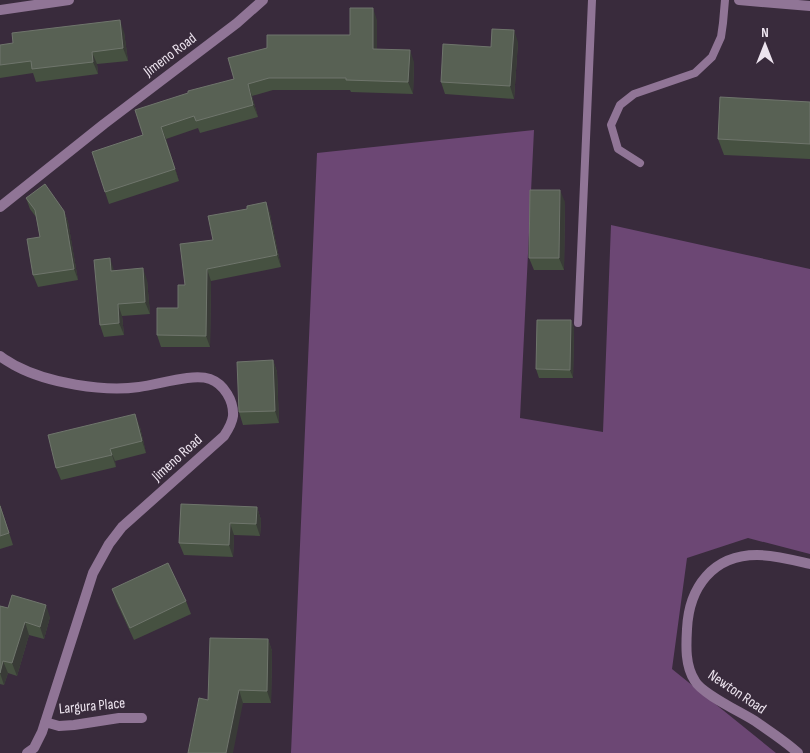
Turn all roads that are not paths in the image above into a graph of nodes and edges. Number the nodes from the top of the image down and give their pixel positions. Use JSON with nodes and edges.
{"nodes":[{"id":1,"x":69,"y":0,"type":"edge"},
{"id":2,"x":263,"y":0,"type":"edge"},
{"id":3,"x":592,"y":0,"type":"edge"},
{"id":4,"x":725,"y":0,"type":"edge"},
{"id":5,"x":739,"y":0,"type":"edge"},
{"id":6,"x":810,"y":6,"type":"edge"},
{"id":7,"x":0,"y":10,"type":"edge"},
{"id":8,"x":640,"y":163,"type":"dead end"},
{"id":9,"x":0,"y":207,"type":"edge"},
{"id":10,"x":578,"y":323,"type":"dead end"},
{"id":11,"x":0,"y":356,"type":"edge"},
{"id":12,"x":810,"y":564,"type":"edge"},
{"id":13,"x":142,"y":718,"type":"dead end"},
{"id":14,"x":45,"y":722,"type":"junction"},
{"id":15,"x":27,"y":753,"type":"edge"},
{"id":16,"x":798,"y":753,"type":"edge"}],
"edges":[{"from":1,"to":7,"type":"street"},
{"from":2,"to":9,"type":"street","name":"Jimeno Road"},
{"from":3,"to":10,"type":"lane"},
{"from":4,"to":8,"type":"lane"},
{"from":5,"to":6,"type":"street"},
{"from":11,"to":14,"type":"street","name":"Jimeno Road"},
{"from":12,"to":16,"type":"street","name":"Newton Road"},
{"from":13,"to":14,"type":"street","name":"Largura Place"},
{"from":14,"to":15,"type":"street","name":"Jimeno Road"}]}
